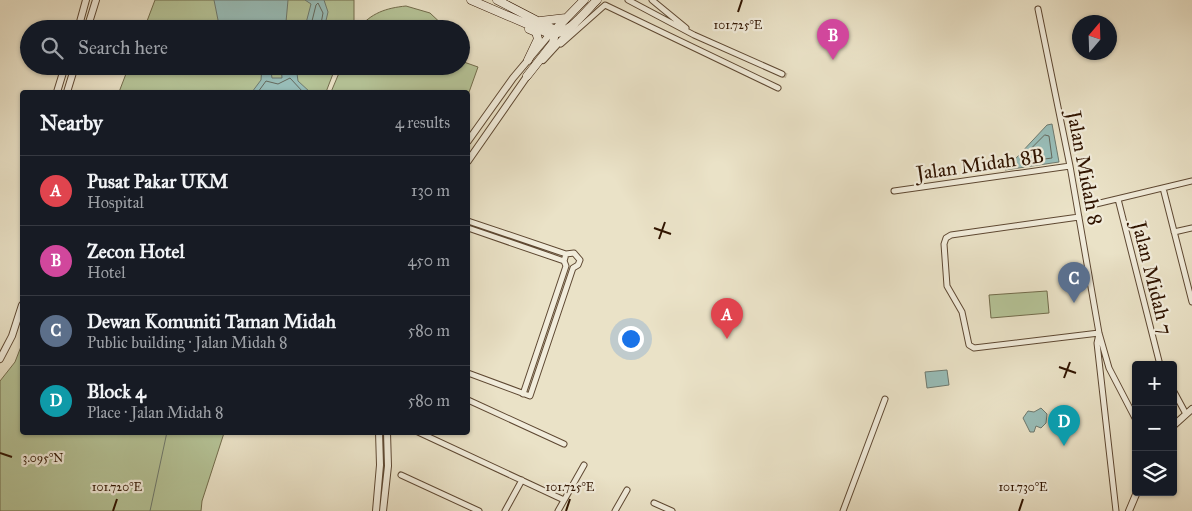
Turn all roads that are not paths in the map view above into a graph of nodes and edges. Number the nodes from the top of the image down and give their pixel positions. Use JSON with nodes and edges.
{"nodes":[{"id":1,"x":86,"y":0,"type":"edge"},
{"id":2,"x":96,"y":0,"type":"edge"},
{"id":3,"x":471,"y":0,"type":"edge"},
{"id":4,"x":497,"y":0,"type":"edge"},
{"id":5,"x":584,"y":0,"type":"edge"},
{"id":6,"x":597,"y":0,"type":"edge"},
{"id":7,"x":628,"y":0,"type":"edge"},
{"id":8,"x":652,"y":0,"type":"edge"},
{"id":9,"x":1038,"y":9,"type":"dead end"},
{"id":10,"x":511,"y":18,"type":"junction"},
{"id":11,"x":567,"y":18,"type":"junction"},
{"id":12,"x":80,"y":20,"type":"edge"},
{"id":13,"x":90,"y":20,"type":"edge"},
{"id":14,"x":538,"y":21,"type":"junction"},
{"id":15,"x":554,"y":33,"type":"junction"},
{"id":16,"x":694,"y":35,"type":"junction"},
{"id":17,"x":555,"y":48,"type":"junction"},
{"id":18,"x":528,"y":60,"type":"junction"},
{"id":19,"x":782,"y":74,"type":"tunnel mouth"},
{"id":20,"x":62,"y":75,"type":"edge"},
{"id":21,"x":72,"y":75,"type":"edge"},
{"id":22,"x":526,"y":76,"type":"junction"},
{"id":23,"x":778,"y":88,"type":"dead end"},
{"id":24,"x":58,"y":90,"type":"edge"},
{"id":25,"x":68,"y":90,"type":"edge"},
{"id":26,"x":470,"y":138,"type":"edge"},
{"id":27,"x":475,"y":147,"type":"junction"},
{"id":28,"x":470,"y":157,"type":"edge"},
{"id":29,"x":470,"y":161,"type":"edge"},
{"id":30,"x":1070,"y":166,"type":"junction"},
{"id":31,"x":1192,"y":181,"type":"edge"},
{"id":32,"x":1163,"y":188,"type":"junction"},
{"id":33,"x":894,"y":191,"type":"dead end"},
{"id":34,"x":1118,"y":199,"type":"junction"},
{"id":35,"x":1096,"y":204,"type":"dead end"},
{"id":36,"x":1079,"y":217,"type":"junction"},
{"id":37,"x":470,"y":222,"type":"edge"},
{"id":38,"x":1192,"y":228,"type":"edge"},
{"id":39,"x":470,"y":229,"type":"edge"},
{"id":40,"x":1174,"y":232,"type":"junction"},
{"id":41,"x":566,"y":254,"type":"junction"},
{"id":42,"x":565,"y":263,"type":"junction"},
{"id":43,"x":573,"y":268,"type":"junction"},
{"id":44,"x":1192,"y":302,"type":"edge"},
{"id":45,"x":20,"y":311,"type":"edge"},
{"id":46,"x":1099,"y":334,"type":"junction"},
{"id":47,"x":0,"y":360,"type":"edge"},
{"id":48,"x":1159,"y":361,"type":"edge"},
{"id":49,"x":470,"y":374,"type":"edge"},
{"id":50,"x":523,"y":394,"type":"junction"},
{"id":51,"x":1177,"y":397,"type":"edge"},
{"id":52,"x":885,"y":399,"type":"dead end"},
{"id":53,"x":470,"y":401,"type":"edge"},
{"id":54,"x":1192,"y":409,"type":"edge"},
{"id":55,"x":1132,"y":412,"type":"edge"},
{"id":56,"x":1186,"y":414,"type":"junction"},
{"id":57,"x":1177,"y":422,"type":"edge"},
{"id":58,"x":379,"y":435,"type":"edge"},
{"id":59,"x":387,"y":435,"type":"edge"},
{"id":60,"x":426,"y":435,"type":"edge"},
{"id":61,"x":564,"y":444,"type":"dead end"},
{"id":62,"x":584,"y":465,"type":"dead end"},
{"id":63,"x":401,"y":475,"type":"dead end"},
{"id":64,"x":522,"y":480,"type":"junction"},
{"id":65,"x":627,"y":490,"type":"dead end"},
{"id":66,"x":1135,"y":496,"type":"edge"},
{"id":67,"x":564,"y":500,"type":"junction"},
{"id":68,"x":654,"y":504,"type":"dead end"},
{"id":69,"x":376,"y":511,"type":"edge"},
{"id":70,"x":384,"y":511,"type":"edge"},
{"id":71,"x":479,"y":511,"type":"edge"},
{"id":72,"x":505,"y":511,"type":"edge"},
{"id":73,"x":558,"y":511,"type":"edge"},
{"id":74,"x":615,"y":511,"type":"edge"},
{"id":75,"x":672,"y":511,"type":"edge"},
{"id":76,"x":843,"y":511,"type":"edge"},
{"id":77,"x":1116,"y":511,"type":"edge"},
{"id":78,"x":1129,"y":511,"type":"edge"}],
"edges":[{"from":1,"to":12,"type":"street"},
{"from":2,"to":13,"type":"street"},
{"from":3,"to":10,"type":"main road"},
{"from":4,"to":14,"type":"main road"},
{"from":5,"to":11,"type":"main road"},
{"from":6,"to":15,"type":"main road"},
{"from":6,"to":17,"type":"street"},
{"from":7,"to":16,"type":"street"},
{"from":8,"to":16,"type":"street"},
{"from":9,"to":30,"type":"street","name":"Jalan Midah 8"},
{"from":10,"to":15,"type":"main road"},
{"from":10,"to":18,"type":"main road"},
{"from":11,"to":14,"type":"main road"},
{"from":11,"to":15,"type":"main road"},
{"from":14,"to":15,"type":"main road"},
{"from":15,"to":18,"type":"street"},
{"from":15,"to":22,"type":"main road"},
{"from":16,"to":19,"type":"street"},
{"from":17,"to":22,"type":"street"},
{"from":17,"to":23,"type":"street"},
{"from":18,"to":26,"type":"street"},
{"from":20,"to":24,"type":"street"},
{"from":21,"to":25,"type":"street"},
{"from":22,"to":27,"type":"street"},
{"from":27,"to":28,"type":"street"},
{"from":27,"to":29,"type":"street"},
{"from":30,"to":33,"type":"street","name":"Jalan Midah 8B"},
{"from":30,"to":36,"type":"street","name":"Jalan Midah 8"},
{"from":31,"to":32,"type":"street"},
{"from":32,"to":34,"type":"street"},
{"from":32,"to":40,"type":"street"},
{"from":34,"to":35,"type":"street"},
{"from":34,"to":48,"type":"street","name":"Jalan Midah 7"},
{"from":36,"to":46,"type":"street","name":"Jalan Midah 8"},
{"from":36,"to":46,"type":"street"},
{"from":37,"to":41,"type":"street"},
{"from":38,"to":40,"type":"street"},
{"from":39,"to":42,"type":"street"},
{"from":40,"to":44,"type":"street"},
{"from":41,"to":42,"type":"street"},
{"from":41,"to":43,"type":"street"},
{"from":42,"to":43,"type":"street"},
{"from":42,"to":50,"type":"street"},
{"from":43,"to":50,"type":"street"},
{"from":45,"to":47,"type":"street"},
{"from":46,"to":55,"type":"street","name":"Jalan Midah 8"},
{"from":46,"to":77,"type":"street","name":"Jalan Midah 8"},
{"from":49,"to":50,"type":"street"},
{"from":51,"to":56,"type":"street"},
{"from":52,"to":76,"type":"street"},
{"from":53,"to":61,"type":"street"},
{"from":54,"to":56,"type":"street"},
{"from":56,"to":57,"type":"street"},
{"from":58,"to":69,"type":"street"},
{"from":59,"to":70,"type":"street"},
{"from":60,"to":64,"type":"street"},
{"from":62,"to":67,"type":"street"},
{"from":63,"to":71,"type":"street"},
{"from":64,"to":67,"type":"street"},
{"from":64,"to":72,"type":"street"},
{"from":65,"to":74,"type":"street"},
{"from":66,"to":78,"type":"street"},
{"from":67,"to":73,"type":"street"},
{"from":68,"to":75,"type":"street"}]}
